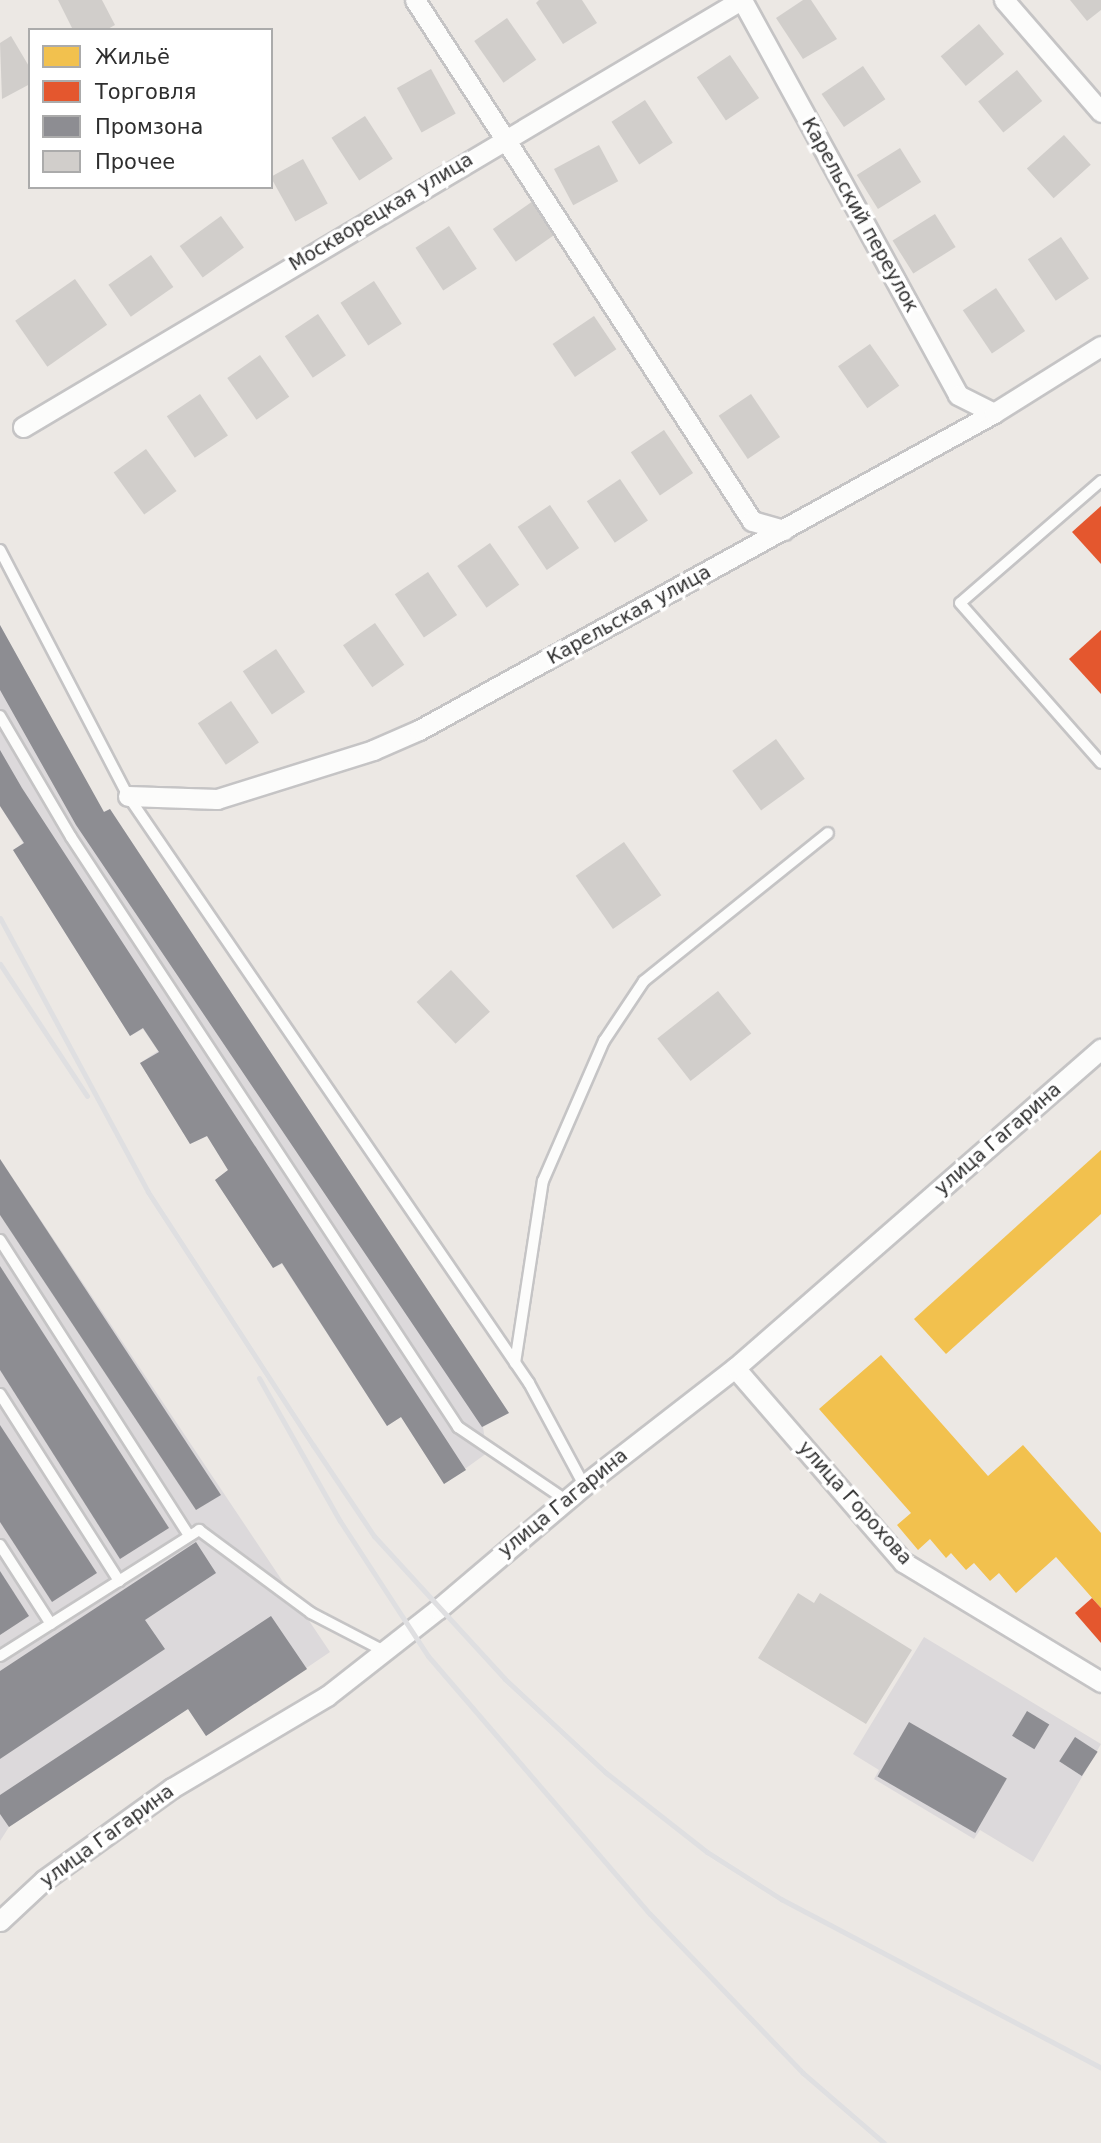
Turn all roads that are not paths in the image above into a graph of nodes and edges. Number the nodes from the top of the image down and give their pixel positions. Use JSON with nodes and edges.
{"nodes":[{"id":1,"x":415,"y":0,"type":"edge"},
{"id":2,"x":741,"y":0,"type":"edge"},
{"id":3,"x":1004,"y":0,"type":"edge"},
{"id":4,"x":1101,"y":112,"type":"edge"},
{"id":5,"x":504,"y":137,"type":"junction"},
{"id":6,"x":1101,"y":346,"type":"edge"},
{"id":7,"x":994,"y":413,"type":"junction"},
{"id":8,"x":23,"y":427,"type":"dead end"},
{"id":9,"x":1101,"y":481,"type":"edge"},
{"id":10,"x":784,"y":530,"type":"junction"},
{"id":11,"x":0,"y":550,"type":"edge"},
{"id":12,"x":0,"y":716,"type":"edge"},
{"id":13,"x":1101,"y":763,"type":"edge"},
{"id":14,"x":128,"y":796,"type":"junction"},
{"id":15,"x":828,"y":833,"type":"dead end"},
{"id":16,"x":1101,"y":1049,"type":"edge"},
{"id":17,"x":0,"y":1240,"type":"edge"},
{"id":18,"x":515,"y":1363,"type":"junction"},
{"id":19,"x":735,"y":1368,"type":"junction"},
{"id":20,"x":0,"y":1394,"type":"edge"},
{"id":21,"x":584,"y":1485,"type":"junction"},
{"id":22,"x":566,"y":1500,"type":"junction"},
{"id":23,"x":190,"y":1535,"type":"junction"},
{"id":24,"x":0,"y":1545,"type":"edge"},
{"id":25,"x":119,"y":1581,"type":"junction"},
{"id":26,"x":51,"y":1624,"type":"junction"},
{"id":27,"x":384,"y":1651,"type":"junction"},
{"id":28,"x":0,"y":1657,"type":"edge"},
{"id":29,"x":1101,"y":1682,"type":"edge"},
{"id":30,"x":0,"y":1921,"type":"edge"}],
"edges":[{"from":1,"to":5,"type":"street"},
{"from":2,"to":5,"type":"street","name":"Москворецкая улица"},
{"from":2,"to":7,"type":"street","name":"Карельский переулок"},
{"from":3,"to":4,"type":"street"},
{"from":5,"to":8,"type":"street","name":"Москворецкая улица"},
{"from":5,"to":10,"type":"street"},
{"from":6,"to":7,"type":"street","name":"Карельская улица"},
{"from":7,"to":10,"type":"street","name":"Карельская улица"},
{"from":9,"to":13,"type":"lane"},
{"from":10,"to":14,"type":"street","name":"Карельская улица"},
{"from":11,"to":14,"type":"lane"},
{"from":12,"to":22,"type":"lane"},
{"from":14,"to":18,"type":"lane"},
{"from":15,"to":18,"type":"lane"},
{"from":16,"to":19,"type":"street","name":"улица Гагарина"},
{"from":17,"to":23,"type":"lane"},
{"from":18,"to":21,"type":"lane"},
{"from":19,"to":21,"type":"street","name":"улица Гагарина"},
{"from":19,"to":29,"type":"street","name":"улица Горохова"},
{"from":20,"to":25,"type":"lane"},
{"from":21,"to":22,"type":"street","name":"улица Гагарина"},
{"from":22,"to":27,"type":"street","name":"улица Гагарина"},
{"from":23,"to":25,"type":"lane"},
{"from":23,"to":27,"type":"lane"},
{"from":24,"to":26,"type":"lane"},
{"from":25,"to":26,"type":"lane"},
{"from":26,"to":28,"type":"lane"},
{"from":27,"to":30,"type":"street","name":"улица Гагарина"}]}
